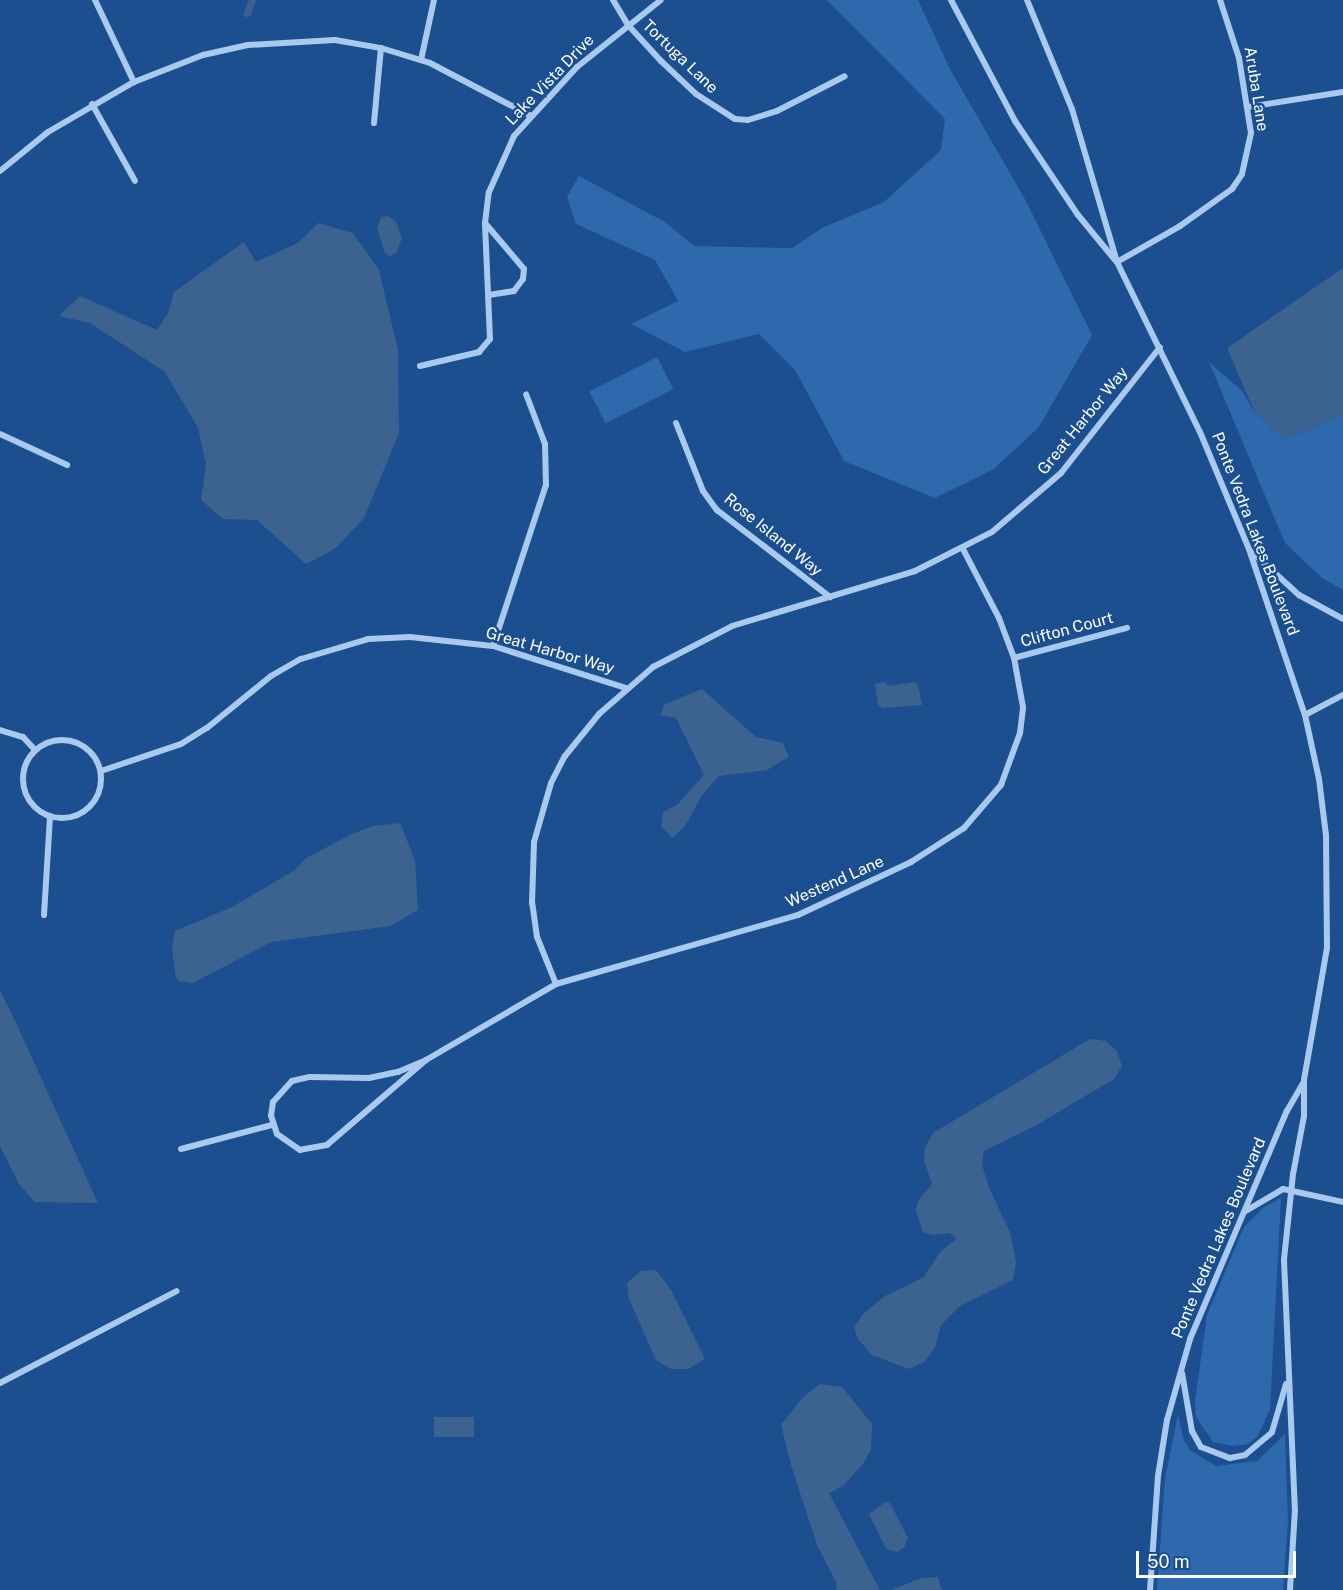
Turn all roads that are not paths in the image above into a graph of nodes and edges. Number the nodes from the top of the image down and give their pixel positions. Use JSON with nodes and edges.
{"nodes":[{"id":1,"x":95,"y":0,"type":"edge"},
{"id":2,"x":434,"y":0,"type":"edge"},
{"id":3,"x":614,"y":0,"type":"edge"},
{"id":4,"x":661,"y":0,"type":"edge"},
{"id":5,"x":951,"y":0,"type":"edge"},
{"id":6,"x":1027,"y":0,"type":"edge"},
{"id":7,"x":1220,"y":0,"type":"edge"},
{"id":8,"x":628,"y":25,"type":"junction"},
{"id":9,"x":381,"y":48,"type":"junction"},
{"id":10,"x":421,"y":60,"type":"junction"},
{"id":11,"x":845,"y":76,"type":"dead end"},
{"id":12,"x":134,"y":82,"type":"junction"},
{"id":13,"x":1343,"y":92,"type":"edge"},
{"id":14,"x":92,"y":104,"type":"junction"},
{"id":15,"x":1248,"y":107,"type":"junction"},
{"id":16,"x":531,"y":116,"type":"junction"},
{"id":17,"x":374,"y":123,"type":"dead end"},
{"id":18,"x":0,"y":171,"type":"edge"},
{"id":19,"x":135,"y":181,"type":"dead end"},
{"id":20,"x":485,"y":223,"type":"junction"},
{"id":21,"x":1117,"y":262,"type":"junction"},
{"id":22,"x":489,"y":295,"type":"junction"},
{"id":23,"x":1160,"y":347,"type":"junction"},
{"id":24,"x":420,"y":366,"type":"dead end"},
{"id":25,"x":526,"y":394,"type":"dead end"},
{"id":26,"x":676,"y":423,"type":"dead end"},
{"id":27,"x":0,"y":434,"type":"edge"},
{"id":28,"x":67,"y":465,"type":"dead end"},
{"id":29,"x":963,"y":549,"type":"junction"},
{"id":30,"x":1249,"y":549,"type":"junction"},
{"id":31,"x":830,"y":597,"type":"junction"},
{"id":32,"x":1343,"y":619,"type":"edge"},
{"id":33,"x":1127,"y":628,"type":"dead end"},
{"id":34,"x":493,"y":646,"type":"junction"},
{"id":35,"x":1014,"y":658,"type":"junction"},
{"id":36,"x":626,"y":688,"type":"junction"},
{"id":37,"x":1343,"y":695,"type":"edge"},
{"id":38,"x":1305,"y":715,"type":"junction"},
{"id":39,"x":0,"y":730,"type":"edge"},
{"id":40,"x":35,"y":750,"type":"junction"},
{"id":41,"x":101,"y":771,"type":"junction"},
{"id":42,"x":50,"y":816,"type":"junction"},
{"id":43,"x":44,"y":915,"type":"dead end"},
{"id":44,"x":556,"y":984,"type":"junction"},
{"id":45,"x":426,"y":1060,"type":"junction"},
{"id":46,"x":1304,"y":1080,"type":"junction"},
{"id":47,"x":272,"y":1125,"type":"junction"},
{"id":48,"x":182,"y":1149,"type":"dead end"},
{"id":49,"x":1291,"y":1190,"type":"junction"},
{"id":50,"x":1343,"y":1202,"type":"edge"},
{"id":51,"x":1243,"y":1212,"type":"junction"},
{"id":52,"x":177,"y":1291,"type":"dead end"},
{"id":53,"x":1181,"y":1370,"type":"junction"},
{"id":54,"x":1287,"y":1377,"type":"junction"},
{"id":55,"x":0,"y":1383,"type":"edge"},
{"id":56,"x":1150,"y":1590,"type":"edge"},
{"id":57,"x":1290,"y":1590,"type":"edge"}],
"edges":[{"from":1,"to":12,"type":"street"},
{"from":2,"to":10,"type":"street"},
{"from":3,"to":8,"type":"street","name":"Tortuga Lane"},
{"from":4,"to":8,"type":"street","name":"Lake Vista Drive"},
{"from":5,"to":21,"type":"street","name":"Ponte Vedra Lakes Boulevard"},
{"from":6,"to":21,"type":"street","name":"Ponte Vedra Lakes Boulevard"},
{"from":7,"to":15,"type":"street","name":"Aruba Lane"},
{"from":8,"to":11,"type":"street","name":"Tortuga Lane"},
{"from":8,"to":16,"type":"street","name":"Lake Vista Drive"},
{"from":9,"to":10,"type":"street"},
{"from":9,"to":12,"type":"street"},
{"from":9,"to":17,"type":"street"},
{"from":10,"to":16,"type":"street"},
{"from":12,"to":14,"type":"street"},
{"from":13,"to":15,"type":"street"},
{"from":14,"to":18,"type":"street"},
{"from":14,"to":19,"type":"street"},
{"from":15,"to":21,"type":"street","name":"Aruba Lane"},
{"from":16,"to":20,"type":"street","name":"Lake Vista Drive"},
{"from":20,"to":22,"type":"street","name":"Lake Vista Drive"},
{"from":20,"to":22,"type":"street"},
{"from":21,"to":23,"type":"street","name":"Ponte Vedra Lakes Boulevard"},
{"from":22,"to":24,"type":"street","name":"Lake Vista Drive"},
{"from":23,"to":29,"type":"street","name":"Great Harbor Way"},
{"from":23,"to":30,"type":"street","name":"Ponte Vedra Lakes Boulevard"},
{"from":25,"to":34,"type":"street"},
{"from":26,"to":31,"type":"street","name":"Rose Island Way"},
{"from":27,"to":28,"type":"street"},
{"from":29,"to":31,"type":"street","name":"Great Harbor Way"},
{"from":29,"to":35,"type":"street","name":"Westend Lane"},
{"from":30,"to":32,"type":"street"},
{"from":30,"to":38,"type":"street","name":"Ponte Vedra Lakes Boulevard"},
{"from":31,"to":36,"type":"street","name":"Great Harbor Way"},
{"from":33,"to":35,"type":"street","name":"Clifton Court"},
{"from":34,"to":36,"type":"street","name":"Great Harbor Way"},
{"from":34,"to":41,"type":"street","name":"Great Harbor Way"},
{"from":35,"to":44,"type":"street","name":"Westend Lane"},
{"from":36,"to":44,"type":"street"},
{"from":37,"to":38,"type":"street"},
{"from":38,"to":46,"type":"street","name":"Ponte Vedra Lakes Boulevard"},
{"from":39,"to":40,"type":"street"},
{"from":40,"to":41,"type":"street"},
{"from":40,"to":42,"type":"street"},
{"from":41,"to":42,"type":"street"},
{"from":42,"to":43,"type":"street"},
{"from":44,"to":45,"type":"street","name":"Westend Lane"},
{"from":45,"to":47,"type":"street"},
{"from":45,"to":47,"type":"street"},
{"from":46,"to":49,"type":"street","name":"Ponte Vedra Lakes Boulevard"},
{"from":46,"to":51,"type":"street","name":"Ponte Vedra Lakes Boulevard"},
{"from":47,"to":48,"type":"street"},
{"from":49,"to":50,"type":"street"},
{"from":49,"to":51,"type":"street"},
{"from":49,"to":54,"type":"street","name":"Ponte Vedra Lakes Boulevard"},
{"from":51,"to":53,"type":"street","name":"Ponte Vedra Lakes Boulevard"},
{"from":52,"to":55,"type":"street"},
{"from":53,"to":54,"type":"street"},
{"from":53,"to":56,"type":"street","name":"Ponte Vedra Lakes Boulevard"},
{"from":54,"to":57,"type":"street","name":"Ponte Vedra Lakes Boulevard"}]}
